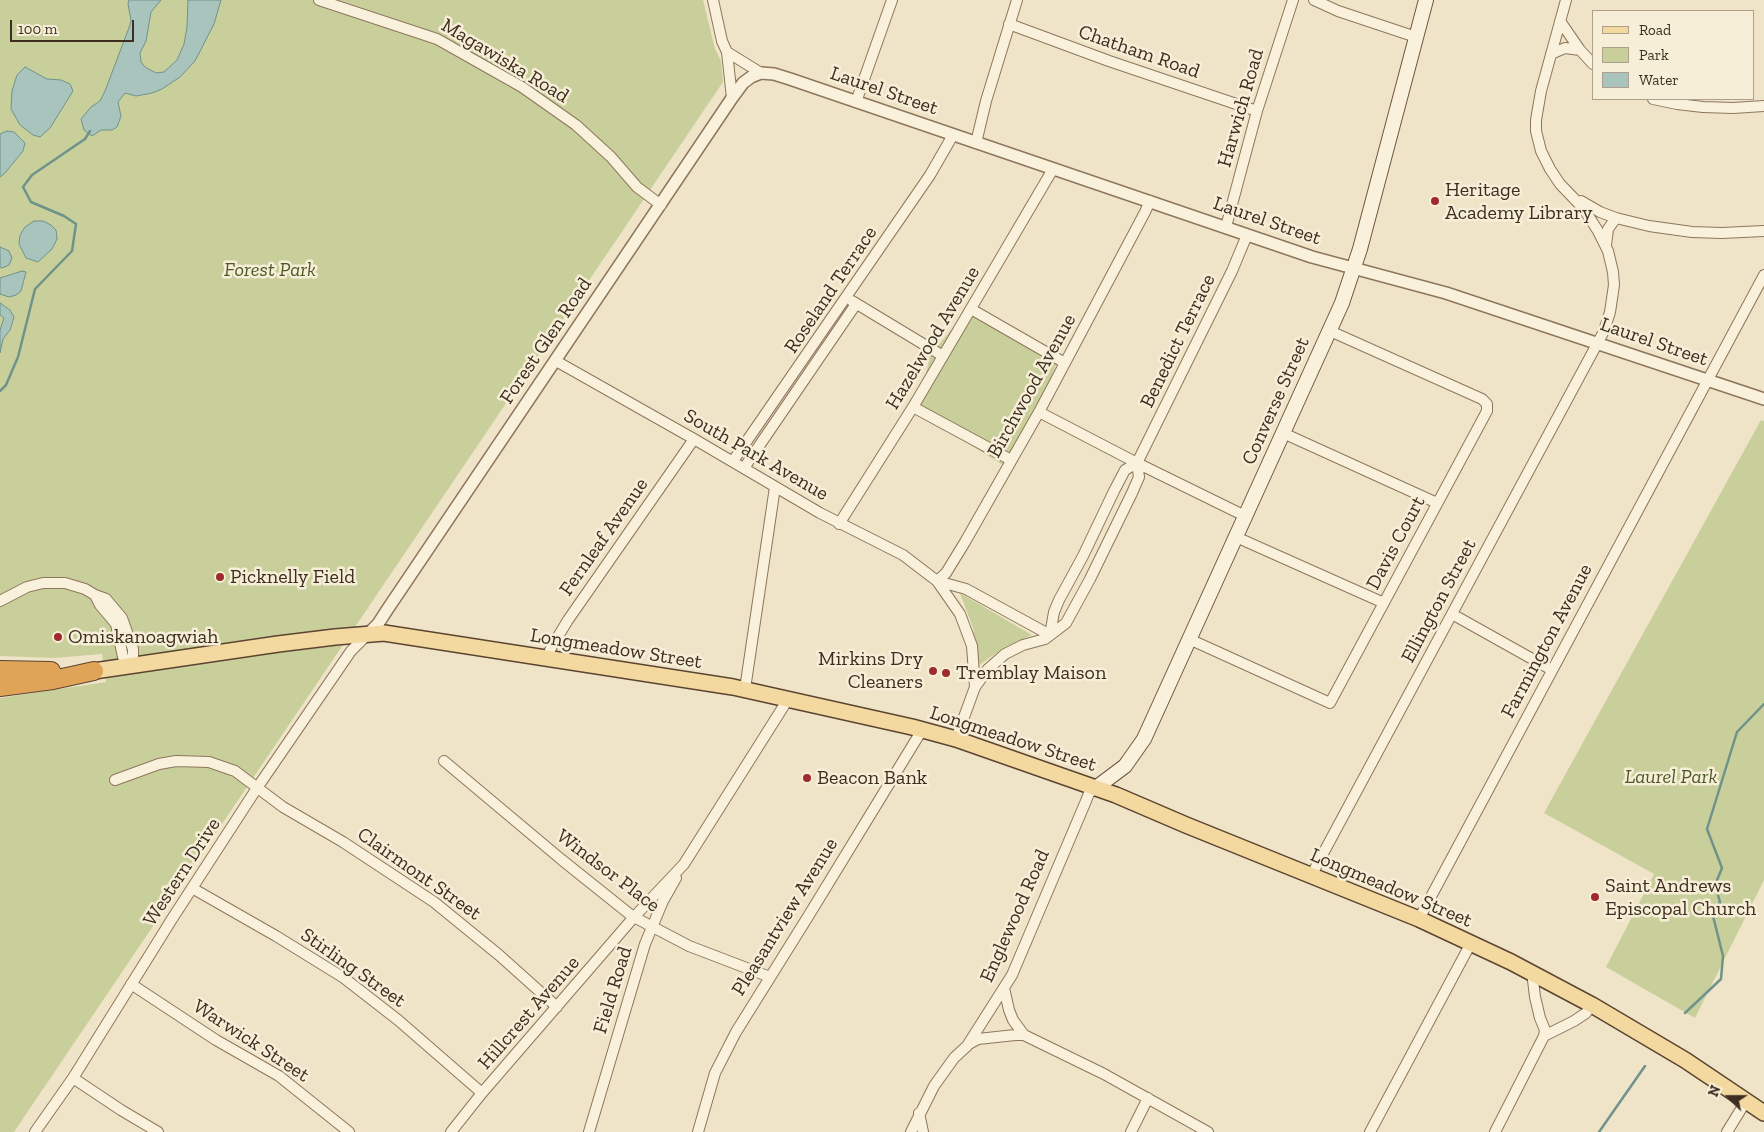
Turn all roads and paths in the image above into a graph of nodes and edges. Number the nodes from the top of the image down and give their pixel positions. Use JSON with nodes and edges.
{"nodes":[{"id":1,"x":319,"y":0,"type":"edge"},
{"id":2,"x":713,"y":0,"type":"edge"},
{"id":3,"x":892,"y":0,"type":"edge"},
{"id":4,"x":1017,"y":0,"type":"edge"},
{"id":5,"x":1293,"y":0,"type":"edge"},
{"id":6,"x":1314,"y":0,"type":"edge"},
{"id":7,"x":1426,"y":0,"type":"edge"},
{"id":8,"x":1566,"y":0,"type":"edge"},
{"id":9,"x":1560,"y":21,"type":"junction"},
{"id":10,"x":1010,"y":24,"type":"junction"},
{"id":11,"x":1416,"y":37,"type":"junction"},
{"id":12,"x":1580,"y":50,"type":"junction"},
{"id":13,"x":727,"y":52,"type":"junction"},
{"id":14,"x":1551,"y":54,"type":"junction"},
{"id":15,"x":1592,"y":63,"type":"edge"},
{"id":16,"x":761,"y":73,"type":"junction"},
{"id":17,"x":732,"y":98,"type":"junction"},
{"id":18,"x":1658,"y":100,"type":"edge"},
{"id":19,"x":856,"y":102,"type":"junction"},
{"id":20,"x":1764,"y":106,"type":"edge"},
{"id":21,"x":1257,"y":111,"type":"junction"},
{"id":22,"x":953,"y":135,"type":"junction"},
{"id":23,"x":976,"y":143,"type":"junction"},
{"id":24,"x":1053,"y":168,"type":"junction"},
{"id":25,"x":1568,"y":192,"type":"junction"},
{"id":26,"x":1150,"y":201,"type":"junction"},
{"id":27,"x":661,"y":205,"type":"junction"},
{"id":28,"x":1616,"y":218,"type":"junction"},
{"id":29,"x":1226,"y":227,"type":"junction"},
{"id":30,"x":1764,"y":231,"type":"edge"},
{"id":31,"x":1248,"y":235,"type":"junction"},
{"id":32,"x":1606,"y":247,"type":"junction"},
{"id":33,"x":1354,"y":269,"type":"junction"},
{"id":34,"x":1764,"y":275,"type":"edge"},
{"id":35,"x":851,"y":301,"type":"junction"},
{"id":36,"x":971,"y":310,"type":"junction"},
{"id":37,"x":1330,"y":331,"type":"junction"},
{"id":38,"x":1597,"y":343,"type":"junction"},
{"id":39,"x":943,"y":356,"type":"junction"},
{"id":40,"x":556,"y":361,"type":"junction"},
{"id":41,"x":1065,"y":363,"type":"junction"},
{"id":42,"x":1707,"y":380,"type":"junction"},
{"id":43,"x":1764,"y":399,"type":"edge"},
{"id":44,"x":913,"y":407,"type":"junction"},
{"id":45,"x":1039,"y":412,"type":"junction"},
{"id":46,"x":1283,"y":433,"type":"junction"},
{"id":47,"x":694,"y":439,"type":"junction"},
{"id":48,"x":1011,"y":460,"type":"junction"},
{"id":49,"x":733,"y":461,"type":"junction"},
{"id":50,"x":1137,"y":463,"type":"junction"},
{"id":51,"x":744,"y":468,"type":"junction"},
{"id":52,"x":775,"y":487,"type":"junction"},
{"id":53,"x":1437,"y":503,"type":"junction"},
{"id":54,"x":1245,"y":516,"type":"junction"},
{"id":55,"x":839,"y":524,"type":"junction"},
{"id":56,"x":1236,"y":537,"type":"junction"},
{"id":57,"x":936,"y":581,"type":"junction"},
{"id":58,"x":0,"y":601,"type":"edge"},
{"id":59,"x":1384,"y":603,"type":"junction"},
{"id":60,"x":1452,"y":614,"type":"junction"},
{"id":61,"x":1050,"y":635,"type":"junction"},
{"id":62,"x":366,"y":636,"type":"junction"},
{"id":63,"x":1189,"y":639,"type":"junction"},
{"id":64,"x":547,"y":658,"type":"junction"},
{"id":65,"x":131,"y":666,"type":"junction"},
{"id":66,"x":0,"y":670,"type":"edge"},
{"id":67,"x":1552,"y":670,"type":"junction"},
{"id":68,"x":94,"y":671,"type":"junction"},
{"id":69,"x":0,"y":687,"type":"edge"},
{"id":70,"x":975,"y":688,"type":"junction"},
{"id":71,"x":745,"y":689,"type":"junction"},
{"id":72,"x":787,"y":698,"type":"junction"},
{"id":73,"x":922,"y":730,"type":"junction"},
{"id":74,"x":956,"y":739,"type":"junction"},
{"id":75,"x":444,"y":762,"type":"dead end"},
{"id":76,"x":114,"y":780,"type":"dead end"},
{"id":77,"x":254,"y":786,"type":"junction"},
{"id":78,"x":1097,"y":787,"type":"junction"},
{"id":79,"x":684,"y":864,"type":"junction"},
{"id":80,"x":1311,"y":876,"type":"junction"},
{"id":81,"x":192,"y":888,"type":"junction"},
{"id":82,"x":634,"y":917,"type":"junction"},
{"id":83,"x":1418,"y":919,"type":"junction"},
{"id":84,"x":652,"y":927,"type":"junction"},
{"id":85,"x":1470,"y":943,"type":"junction"},
{"id":86,"x":1536,"y":975,"type":"junction"},
{"id":87,"x":770,"y":977,"type":"junction"},
{"id":88,"x":131,"y":984,"type":"junction"},
{"id":89,"x":1004,"y":988,"type":"junction"},
{"id":90,"x":1592,"y":1005,"type":"junction"},
{"id":91,"x":557,"y":1007,"type":"junction"},
{"id":92,"x":1024,"y":1035,"type":"junction"},
{"id":93,"x":1544,"y":1036,"type":"junction"},
{"id":94,"x":967,"y":1046,"type":"junction"},
{"id":95,"x":73,"y":1078,"type":"junction"},
{"id":96,"x":482,"y":1093,"type":"junction"},
{"id":97,"x":1148,"y":1098,"type":"junction"},
{"id":98,"x":1746,"y":1101,"type":"junction"},
{"id":99,"x":919,"y":1113,"type":"junction"},
{"id":100,"x":1764,"y":1113,"type":"edge"},
{"id":101,"x":35,"y":1132,"type":"edge"},
{"id":102,"x":158,"y":1132,"type":"edge"},
{"id":103,"x":349,"y":1132,"type":"edge"},
{"id":104,"x":451,"y":1132,"type":"edge"},
{"id":105,"x":589,"y":1132,"type":"edge"},
{"id":106,"x":698,"y":1132,"type":"edge"},
{"id":107,"x":911,"y":1132,"type":"edge"},
{"id":108,"x":923,"y":1132,"type":"edge"},
{"id":109,"x":1131,"y":1132,"type":"edge"},
{"id":110,"x":1208,"y":1132,"type":"edge"},
{"id":111,"x":1370,"y":1132,"type":"edge"},
{"id":112,"x":1496,"y":1132,"type":"edge"},
{"id":113,"x":1727,"y":1132,"type":"edge"}],
"edges":[{"from":1,"to":27,"type":"street","name":"Magawiska Road"},
{"from":2,"to":13,"type":"street"},
{"from":3,"to":19,"type":"street"},
{"from":4,"to":10,"type":"street"},
{"from":5,"to":21,"type":"street","name":"Harwich Road"},
{"from":6,"to":11,"type":"street"},
{"from":7,"to":11,"type":"main road","name":"Converse Street"},
{"from":8,"to":9,"type":"street"},
{"from":9,"to":12,"type":"street"},
{"from":9,"to":14,"type":"street"},
{"from":10,"to":21,"type":"street","name":"Chatham Road"},
{"from":10,"to":23,"type":"street"},
{"from":11,"to":33,"type":"main road","name":"Converse Street"},
{"from":12,"to":14,"type":"street"},
{"from":12,"to":15,"type":"street"},
{"from":13,"to":16,"type":"street"},
{"from":13,"to":17,"type":"street"},
{"from":14,"to":25,"type":"street"},
{"from":16,"to":17,"type":"street","name":"Forest Glen Road"},
{"from":16,"to":19,"type":"street","name":"Laurel Street"},
{"from":17,"to":27,"type":"street","name":"Forest Glen Road"},
{"from":18,"to":20,"type":"street"},
{"from":19,"to":22,"type":"street","name":"Laurel Street"},
{"from":21,"to":29,"type":"street","name":"Harwich Road"},
{"from":22,"to":23,"type":"street","name":"Laurel Street"},
{"from":22,"to":35,"type":"street","name":"Roseland Terrace"},
{"from":23,"to":24,"type":"street","name":"Laurel Street"},
{"from":24,"to":26,"type":"street","name":"Laurel Street"},
{"from":24,"to":36,"type":"street","name":"Hazelwood Avenue"},
{"from":25,"to":28,"type":"street"},
{"from":25,"to":32,"type":"street","name":"Ellington Street"},
{"from":26,"to":29,"type":"street","name":"Laurel Street"},
{"from":26,"to":41,"type":"street","name":"Birchwood Avenue"},
{"from":27,"to":40,"type":"street","name":"Forest Glen Road"},
{"from":28,"to":30,"type":"street"},
{"from":28,"to":32,"type":"street"},
{"from":29,"to":31,"type":"street","name":"Laurel Street"},
{"from":31,"to":33,"type":"street","name":"Laurel Street"},
{"from":31,"to":50,"type":"street","name":"Benedict Terrace"},
{"from":32,"to":38,"type":"street","name":"Ellington Street"},
{"from":33,"to":37,"type":"main road","name":"Converse Street"},
{"from":33,"to":38,"type":"street","name":"Laurel Street"},
{"from":34,"to":42,"type":"street","name":"Farmington Avenue"},
{"from":35,"to":39,"type":"street"},
{"from":35,"to":49,"type":"street","name":"Roseland Terrace"},
{"from":35,"to":51,"type":"street"},
{"from":36,"to":39,"type":"street","name":"Hazelwood Avenue"},
{"from":36,"to":41,"type":"street"},
{"from":37,"to":46,"type":"main road","name":"Converse Street"},
{"from":37,"to":53,"type":"street","name":"Davis Court"},
{"from":38,"to":42,"type":"street","name":"Laurel Street"},
{"from":38,"to":60,"type":"street","name":"Ellington Street"},
{"from":39,"to":44,"type":"street","name":"Hazelwood Avenue"},
{"from":40,"to":47,"type":"street","name":"South Park Avenue"},
{"from":40,"to":62,"type":"street","name":"Forest Glen Road"},
{"from":41,"to":45,"type":"street","name":"Birchwood Avenue"},
{"from":42,"to":43,"type":"street","name":"Laurel Street"},
{"from":42,"to":67,"type":"street","name":"Farmington Avenue"},
{"from":44,"to":48,"type":"street"},
{"from":44,"to":55,"type":"street","name":"Hazelwood Avenue"},
{"from":45,"to":48,"type":"street","name":"Birchwood Avenue"},
{"from":45,"to":50,"type":"street"},
{"from":46,"to":53,"type":"street"},
{"from":46,"to":54,"type":"main road","name":"Converse Street"},
{"from":47,"to":49,"type":"street","name":"South Park Avenue"},
{"from":47,"to":64,"type":"street","name":"Fernleaf Avenue"},
{"from":48,"to":57,"type":"street","name":"Birchwood Avenue"},
{"from":49,"to":51,"type":"street","name":"South Park Avenue"},
{"from":50,"to":54,"type":"street"},
{"from":50,"to":61,"type":"street","name":"Benedict Terrace"},
{"from":50,"to":61,"type":"street","name":"Benedict Terrace"},
{"from":51,"to":52,"type":"street","name":"South Park Avenue"},
{"from":52,"to":55,"type":"street","name":"South Park Avenue"},
{"from":52,"to":71,"type":"street"},
{"from":53,"to":59,"type":"street","name":"Davis Court"},
{"from":54,"to":56,"type":"main road","name":"Converse Street"},
{"from":55,"to":57,"type":"street","name":"South Park Avenue"},
{"from":56,"to":59,"type":"street"},
{"from":56,"to":63,"type":"main road","name":"Converse Street"},
{"from":57,"to":61,"type":"street","name":"South Park Avenue"},
{"from":57,"to":70,"type":"street","name":"South Park Avenue"},
{"from":58,"to":65,"type":"street"},
{"from":59,"to":63,"type":"street","name":"Davis Court"},
{"from":60,"to":67,"type":"street"},
{"from":60,"to":80,"type":"street","name":"Ellington Street"},
{"from":61,"to":70,"type":"street","name":"Benedict Terrace"},
{"from":62,"to":64,"type":"main road","name":"Longmeadow Street"},
{"from":62,"to":65,"type":"main road","name":"Longmeadow Street"},
{"from":62,"to":77,"type":"street","name":"Western Drive"},
{"from":63,"to":78,"type":"main road","name":"Converse Street"},
{"from":64,"to":71,"type":"main road","name":"Longmeadow Street"},
{"from":65,"to":68,"type":"main road","name":"Longmeadow Street"},
{"from":66,"to":68,"type":"highway"},
{"from":67,"to":83,"type":"street","name":"Farmington Avenue"},
{"from":68,"to":69,"type":"highway"},
{"from":70,"to":74,"type":"street","name":"South Park Avenue"},
{"from":71,"to":72,"type":"main road","name":"Longmeadow Street"},
{"from":72,"to":73,"type":"main road","name":"Longmeadow Street"},
{"from":72,"to":79,"type":"street","name":"Field Road"},
{"from":73,"to":74,"type":"main road","name":"Longmeadow Street"},
{"from":73,"to":87,"type":"street","name":"Pleasantview Avenue"},
{"from":74,"to":78,"type":"main road","name":"Longmeadow Street"},
{"from":75,"to":82,"type":"street","name":"Windsor Place"},
{"from":76,"to":77,"type":"street","name":"Clairmont Street"},
{"from":77,"to":81,"type":"street","name":"Western Drive"},
{"from":77,"to":91,"type":"street","name":"Clairmont Street"},
{"from":78,"to":80,"type":"main road","name":"Longmeadow Street"},
{"from":78,"to":89,"type":"street","name":"Englewood Road"},
{"from":79,"to":82,"type":"street","name":"Field Road"},
{"from":79,"to":84,"type":"street","name":"Field Road"},
{"from":80,"to":83,"type":"main road","name":"Longmeadow Street"},
{"from":81,"to":88,"type":"street","name":"Western Drive"},
{"from":81,"to":96,"type":"street","name":"Stirling Street"},
{"from":82,"to":84,"type":"street","name":"Windsor Place"},
{"from":82,"to":91,"type":"street","name":"Hillcrest Avenue"},
{"from":83,"to":85,"type":"main road","name":"Longmeadow Street"},
{"from":84,"to":87,"type":"street","name":"Windsor Place"},
{"from":84,"to":105,"type":"street","name":"Field Road"},
{"from":85,"to":86,"type":"main road","name":"Longmeadow Street"},
{"from":85,"to":111,"type":"street"},
{"from":86,"to":90,"type":"main road","name":"Longmeadow Street"},
{"from":86,"to":93,"type":"street"},
{"from":87,"to":106,"type":"street","name":"Pleasantview Avenue"},
{"from":88,"to":95,"type":"street","name":"Western Drive"},
{"from":88,"to":103,"type":"street","name":"Warwick Street"},
{"from":89,"to":92,"type":"street"},
{"from":89,"to":94,"type":"street","name":"Englewood Road"},
{"from":90,"to":93,"type":"street"},
{"from":90,"to":98,"type":"main road","name":"Longmeadow Street"},
{"from":91,"to":96,"type":"street","name":"Hillcrest Avenue"},
{"from":92,"to":94,"type":"street"},
{"from":92,"to":97,"type":"street"},
{"from":93,"to":112,"type":"street"},
{"from":94,"to":99,"type":"street","name":"Englewood Road"},
{"from":95,"to":101,"type":"street","name":"Western Drive"},
{"from":95,"to":102,"type":"street"},
{"from":96,"to":104,"type":"street","name":"Hillcrest Avenue"},
{"from":97,"to":109,"type":"street"},
{"from":97,"to":110,"type":"street"},
{"from":98,"to":100,"type":"main road","name":"Longmeadow Street"},
{"from":98,"to":113,"type":"street"},
{"from":99,"to":107,"type":"street","name":"Englewood Road"},
{"from":99,"to":108,"type":"street"}]}
